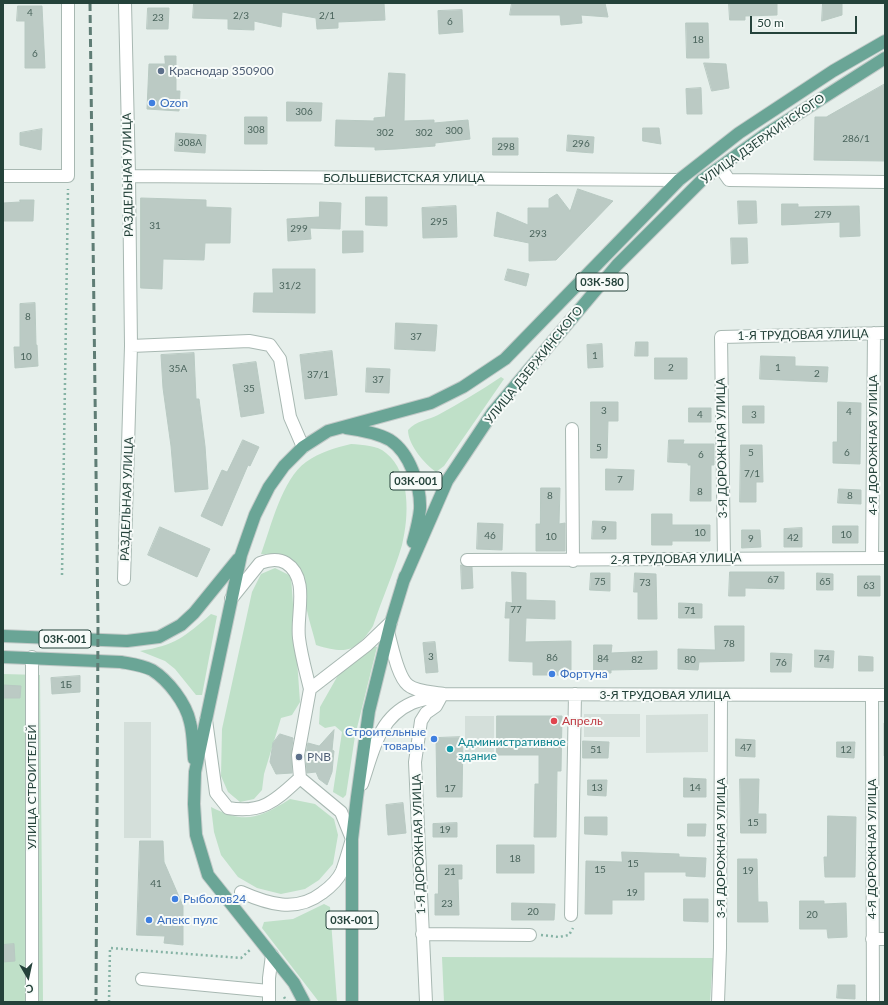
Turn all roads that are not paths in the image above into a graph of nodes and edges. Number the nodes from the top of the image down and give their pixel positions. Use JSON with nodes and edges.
{"nodes":[{"id":1,"x":68,"y":3,"type":"edge"},
{"id":2,"x":125,"y":3,"type":"edge"},
{"id":3,"x":885,"y":41,"type":"edge"},
{"id":4,"x":885,"y":58,"type":"edge"},
{"id":5,"x":720,"y":167,"type":"junction"},
{"id":6,"x":3,"y":176,"type":"edge"},
{"id":7,"x":129,"y":176,"type":"junction"},
{"id":8,"x":679,"y":180,"type":"junction"},
{"id":9,"x":885,"y":182,"type":"edge"},
{"id":10,"x":879,"y":333,"type":"edge"},
{"id":11,"x":721,"y":337,"type":"joint"},
{"id":12,"x":131,"y":346,"type":"junction"},
{"id":13,"x":339,"y":428,"type":"junction"},
{"id":14,"x":572,"y":428,"type":"dead end"},
{"id":15,"x":303,"y":447,"type":"junction"},
{"id":16,"x":241,"y":555,"type":"junction"},
{"id":17,"x":872,"y":557,"type":"junction"},
{"id":18,"x":724,"y":558,"type":"junction"},
{"id":19,"x":885,"y":558,"type":"edge"},
{"id":20,"x":467,"y":560,"type":"dead end"},
{"id":21,"x":573,"y":561,"type":"junction"},
{"id":22,"x":124,"y":579,"type":"dead end"},
{"id":23,"x":403,"y":582,"type":"junction"},
{"id":24,"x":231,"y":599,"type":"junction"},
{"id":25,"x":390,"y":627,"type":"junction"},
{"id":26,"x":3,"y":636,"type":"edge"},
{"id":27,"x":3,"y":657,"type":"edge"},
{"id":28,"x":32,"y":657,"type":"junction"},
{"id":29,"x":310,"y":689,"type":"junction"},
{"id":30,"x":443,"y":694,"type":"junction"},
{"id":31,"x":576,"y":694,"type":"junction"},
{"id":32,"x":721,"y":695,"type":"junction"},
{"id":33,"x":872,"y":695,"type":"junction"},
{"id":34,"x":885,"y":695,"type":"edge"},
{"id":35,"x":206,"y":719,"type":"junction"},
{"id":36,"x":195,"y":772,"type":"junction"},
{"id":37,"x":300,"y":778,"type":"junction"},
{"id":38,"x":357,"y":797,"type":"junction"},
{"id":39,"x":352,"y":839,"type":"junction"},
{"id":40,"x":241,"y":892,"type":"dead end"},
{"id":41,"x":571,"y":915,"type":"road end"},
{"id":42,"x":422,"y":934,"type":"junction"},
{"id":43,"x":530,"y":935,"type":"road end"},
{"id":44,"x":872,"y":939,"type":"junction"},
{"id":45,"x":885,"y":940,"type":"edge"},
{"id":46,"x":272,"y":955,"type":"junction"},
{"id":47,"x":142,"y":979,"type":"dead end"},
{"id":48,"x":269,"y":997,"type":"edge"},
{"id":49,"x":32,"y":1002,"type":"edge"},
{"id":50,"x":304,"y":1002,"type":"edge"},
{"id":51,"x":352,"y":1002,"type":"edge"},
{"id":52,"x":426,"y":1002,"type":"edge"},
{"id":53,"x":718,"y":1002,"type":"edge"},
{"id":54,"x":873,"y":1002,"type":"edge"}],
"edges":[{"from":1,"to":6,"type":"street"},
{"from":2,"to":7,"type":"street","name":"РАЗДЕЛЬНАЯ УЛИЦА"},
{"from":3,"to":8,"type":"main road","name":"УЛИЦА ДЗЕРЖИНСКОГО","number":"03К-580"},
{"from":4,"to":5,"type":"main road","name":"УЛИЦА ДЗЕРЖИНСКОГО","number":"03К-580"},
{"from":5,"to":9,"type":"street"},
{"from":5,"to":23,"type":"main road","name":"УЛИЦА ДЗЕРЖИНСКОГО","number":"03К-580"},
{"from":7,"to":8,"type":"street","name":"БОЛЬШЕВИСТСКАЯ УЛИЦА"},
{"from":7,"to":12,"type":"street","name":"РАЗДЕЛЬНАЯ УЛИЦА"},
{"from":8,"to":13,"type":"main road","name":"УЛИЦА ДЗЕРЖИНСКОГО","number":"03К-580"},
{"from":10,"to":11,"type":"street","name":"1-Я ТРУДОВАЯ УЛИЦА"},
{"from":10,"to":17,"type":"street","name":"4-Я ДОРОЖНАЯ УЛИЦА"},
{"from":11,"to":18,"type":"street","name":"3-Я ДОРОЖНАЯ УЛИЦА"},
{"from":12,"to":15,"type":"street"},
{"from":12,"to":22,"type":"street","name":"РАЗДЕЛЬНАЯ УЛИЦА"},
{"from":13,"to":15,"type":"main road","number":"03К-001"},
{"from":13,"to":23,"type":"main road","number":"03К-001"},
{"from":14,"to":21,"type":"street"},
{"from":15,"to":16,"type":"main road","number":"03К-001"},
{"from":16,"to":24,"type":"main road","number":"03К-001"},
{"from":16,"to":26,"type":"main road","number":"03К-001"},
{"from":17,"to":18,"type":"street","name":"2-Я ТРУДОВАЯ УЛИЦА"},
{"from":17,"to":19,"type":"street","name":"2-Я ТРУДОВАЯ УЛИЦА"},
{"from":18,"to":21,"type":"street","name":"2-Я ТРУДОВАЯ УЛИЦА"},
{"from":20,"to":21,"type":"street","name":"2-Я ТРУДОВАЯ УЛИЦА"},
{"from":23,"to":25,"type":"main road","number":"03К-001"},
{"from":24,"to":29,"type":"street"},
{"from":24,"to":35,"type":"main road","number":"03К-001"},
{"from":25,"to":29,"type":"street"},
{"from":25,"to":30,"type":"street"},
{"from":25,"to":38,"type":"main road","number":"03К-001"},
{"from":27,"to":28,"type":"main road","number":"03К-001"},
{"from":28,"to":36,"type":"main road","number":"03К-001"},
{"from":28,"to":49,"type":"street","name":"УЛИЦА СТРОИТЕЛЕЙ"},
{"from":29,"to":37,"type":"street"},
{"from":30,"to":31,"type":"street","name":"3-Я ТРУДОВАЯ УЛИЦА"},
{"from":30,"to":38,"type":"street","number":"03К-001"},
{"from":30,"to":42,"type":"street","name":"1-Я ДОРОЖНАЯ УЛИЦА"},
{"from":31,"to":32,"type":"street","name":"3-Я ТРУДОВАЯ УЛИЦА"},
{"from":31,"to":41,"type":"street"},
{"from":32,"to":33,"type":"street","name":"3-Я ТРУДОВАЯ УЛИЦА"},
{"from":32,"to":53,"type":"street","name":"3-Я ДОРОЖНАЯ УЛИЦА"},
{"from":33,"to":34,"type":"street","name":"3-Я ТРУДОВАЯ УЛИЦА"},
{"from":33,"to":44,"type":"street","name":"4-Я ДОРОЖНАЯ УЛИЦА"},
{"from":35,"to":36,"type":"main road","number":"03К-001"},
{"from":35,"to":37,"type":"street"},
{"from":36,"to":46,"type":"main road","number":"03К-001"},
{"from":37,"to":39,"type":"street"},
{"from":38,"to":39,"type":"main road","number":"03К-001"},
{"from":39,"to":40,"type":"street"},
{"from":39,"to":51,"type":"main road","number":"03К-001"},
{"from":42,"to":43,"type":"street"},
{"from":42,"to":52,"type":"street","name":"1-Я ДОРОЖНАЯ УЛИЦА"},
{"from":44,"to":45,"type":"street"},
{"from":44,"to":54,"type":"street","name":"4-Я ДОРОЖНАЯ УЛИЦА"},
{"from":46,"to":48,"type":"street"},
{"from":46,"to":50,"type":"main road","number":"03К-001"},
{"from":47,"to":48,"type":"street"}]}
